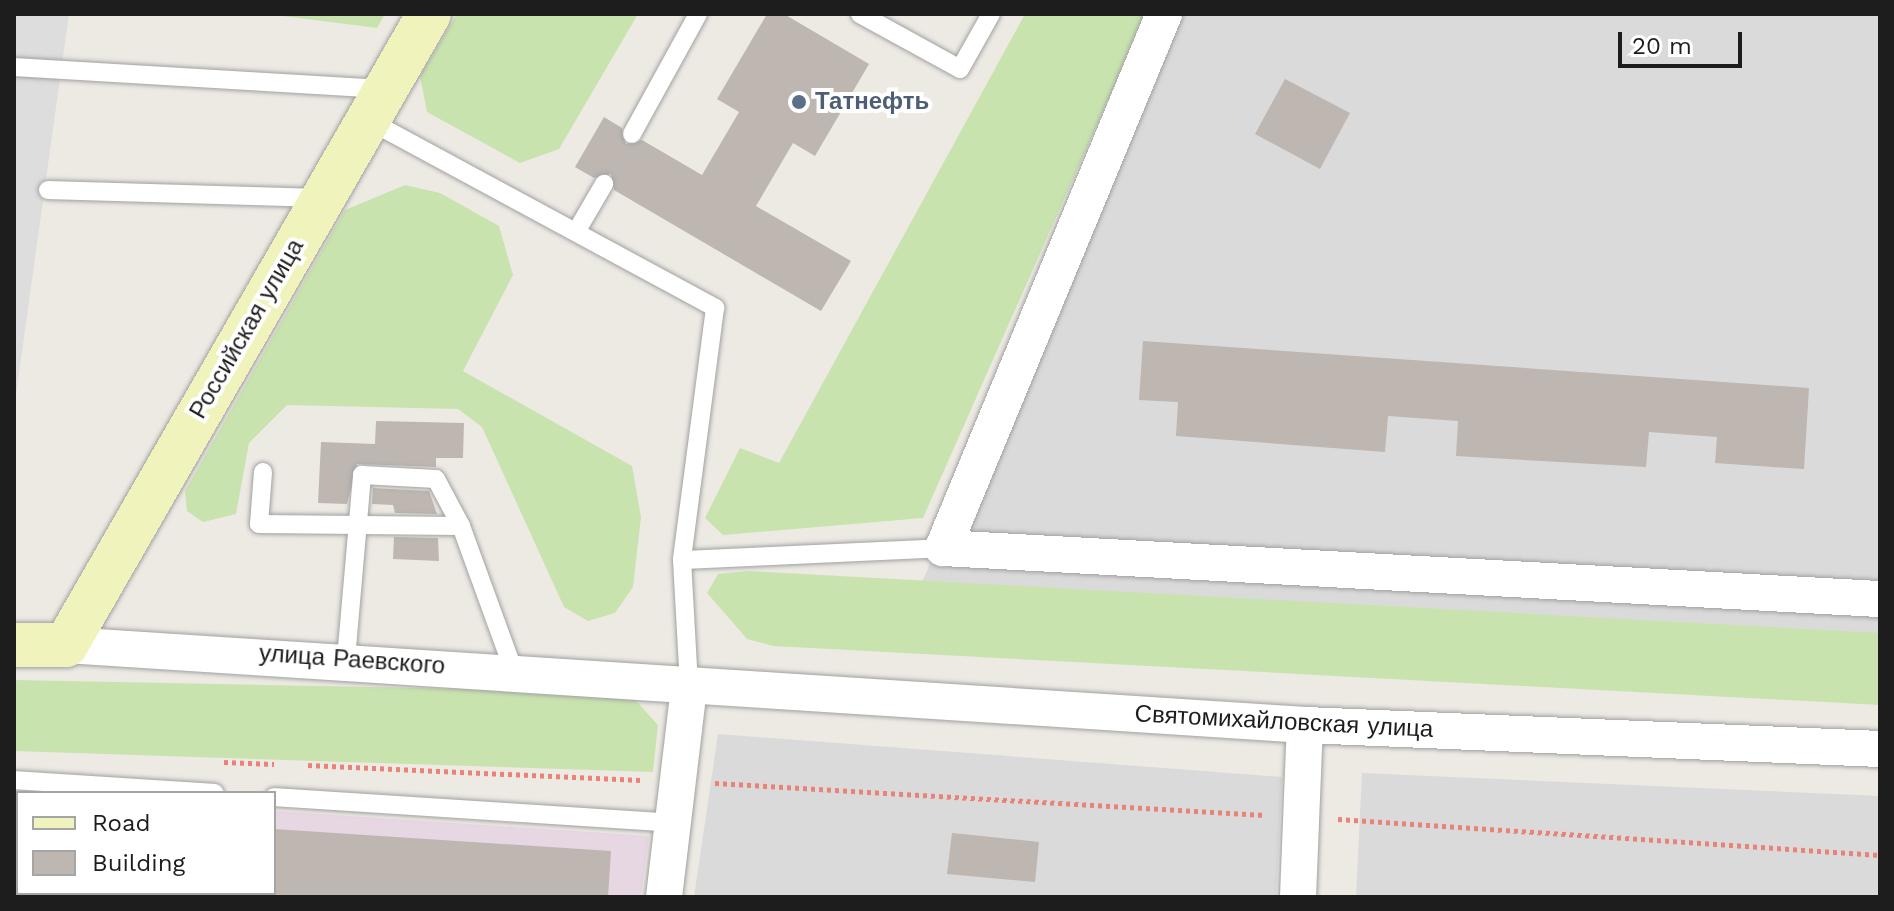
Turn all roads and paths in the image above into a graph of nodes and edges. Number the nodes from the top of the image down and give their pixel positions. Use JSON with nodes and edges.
{"nodes":[{"id":1,"x":429,"y":14,"type":"edge"},
{"id":2,"x":698,"y":14,"type":"edge"},
{"id":3,"x":860,"y":14,"type":"edge"},
{"id":4,"x":991,"y":14,"type":"edge"},
{"id":5,"x":1164,"y":14,"type":"edge"},
{"id":6,"x":14,"y":67,"type":"edge"},
{"id":7,"x":377,"y":105,"type":"junction"},
{"id":8,"x":632,"y":134,"type":"dead end"},
{"id":9,"x":604,"y":184,"type":"dead end"},
{"id":10,"x":48,"y":190,"type":"dead end"},
{"id":11,"x":323,"y":198,"type":"junction"},
{"id":12,"x":576,"y":232,"type":"junction"},
{"id":13,"x":263,"y":472,"type":"dead end"},
{"id":14,"x":461,"y":526,"type":"junction"},
{"id":15,"x":357,"y":528,"type":"junction"},
{"id":16,"x":943,"y":548,"type":"junction"},
{"id":17,"x":682,"y":560,"type":"junction"},
{"id":18,"x":1880,"y":599,"type":"edge"},
{"id":19,"x":14,"y":645,"type":"edge"},
{"id":20,"x":66,"y":645,"type":"junction"},
{"id":21,"x":346,"y":659,"type":"junction"},
{"id":22,"x":514,"y":672,"type":"junction"},
{"id":23,"x":689,"y":686,"type":"junction"},
{"id":24,"x":1305,"y":725,"type":"junction"},
{"id":25,"x":1880,"y":749,"type":"edge"},
{"id":26,"x":14,"y":780,"type":"edge"},
{"id":27,"x":184,"y":791,"type":"edge"},
{"id":28,"x":276,"y":797,"type":"edge"},
{"id":29,"x":1301,"y":817,"type":"junction"},
{"id":30,"x":675,"y":823,"type":"junction"},
{"id":31,"x":1880,"y":855,"type":"edge"},
{"id":32,"x":664,"y":897,"type":"edge"},
{"id":33,"x":1298,"y":897,"type":"edge"}],
"edges":[{"from":1,"to":7,"type":"main road","name":"Российская улица"},
{"from":2,"to":8,"type":"lane"},
{"from":3,"to":4,"type":"lane"},
{"from":5,"to":16,"type":"street"},
{"from":6,"to":7,"type":"lane"},
{"from":7,"to":11,"type":"main road","name":"Российская улица"},
{"from":7,"to":12,"type":"lane"},
{"from":9,"to":12,"type":"lane"},
{"from":10,"to":11,"type":"lane"},
{"from":11,"to":20,"type":"main road","name":"Российская улица"},
{"from":12,"to":17,"type":"lane"},
{"from":13,"to":15,"type":"lane"},
{"from":14,"to":15,"type":"lane"},
{"from":14,"to":15,"type":"lane"},
{"from":14,"to":22,"type":"lane"},
{"from":15,"to":21,"type":"lane"},
{"from":16,"to":17,"type":"lane"},
{"from":16,"to":18,"type":"street"},
{"from":17,"to":23,"type":"lane"},
{"from":19,"to":20,"type":"main road","name":"улица Раевского"},
{"from":20,"to":21,"type":"street","name":"улица Раевского"},
{"from":21,"to":22,"type":"street","name":"улица Раевского"},
{"from":22,"to":23,"type":"street","name":"улица Раевского"},
{"from":23,"to":24,"type":"street","name":"Святомихайловская улица"},
{"from":23,"to":30,"type":"street"},
{"from":24,"to":25,"type":"street","name":"Святомихайловская улица"},
{"from":24,"to":29,"type":"street"},
{"from":26,"to":27,"type":"lane"},
{"from":28,"to":30,"type":"lane"},
{"from":29,"to":31,"type":"path"},
{"from":29,"to":33,"type":"street"},
{"from":30,"to":32,"type":"street"}]}
